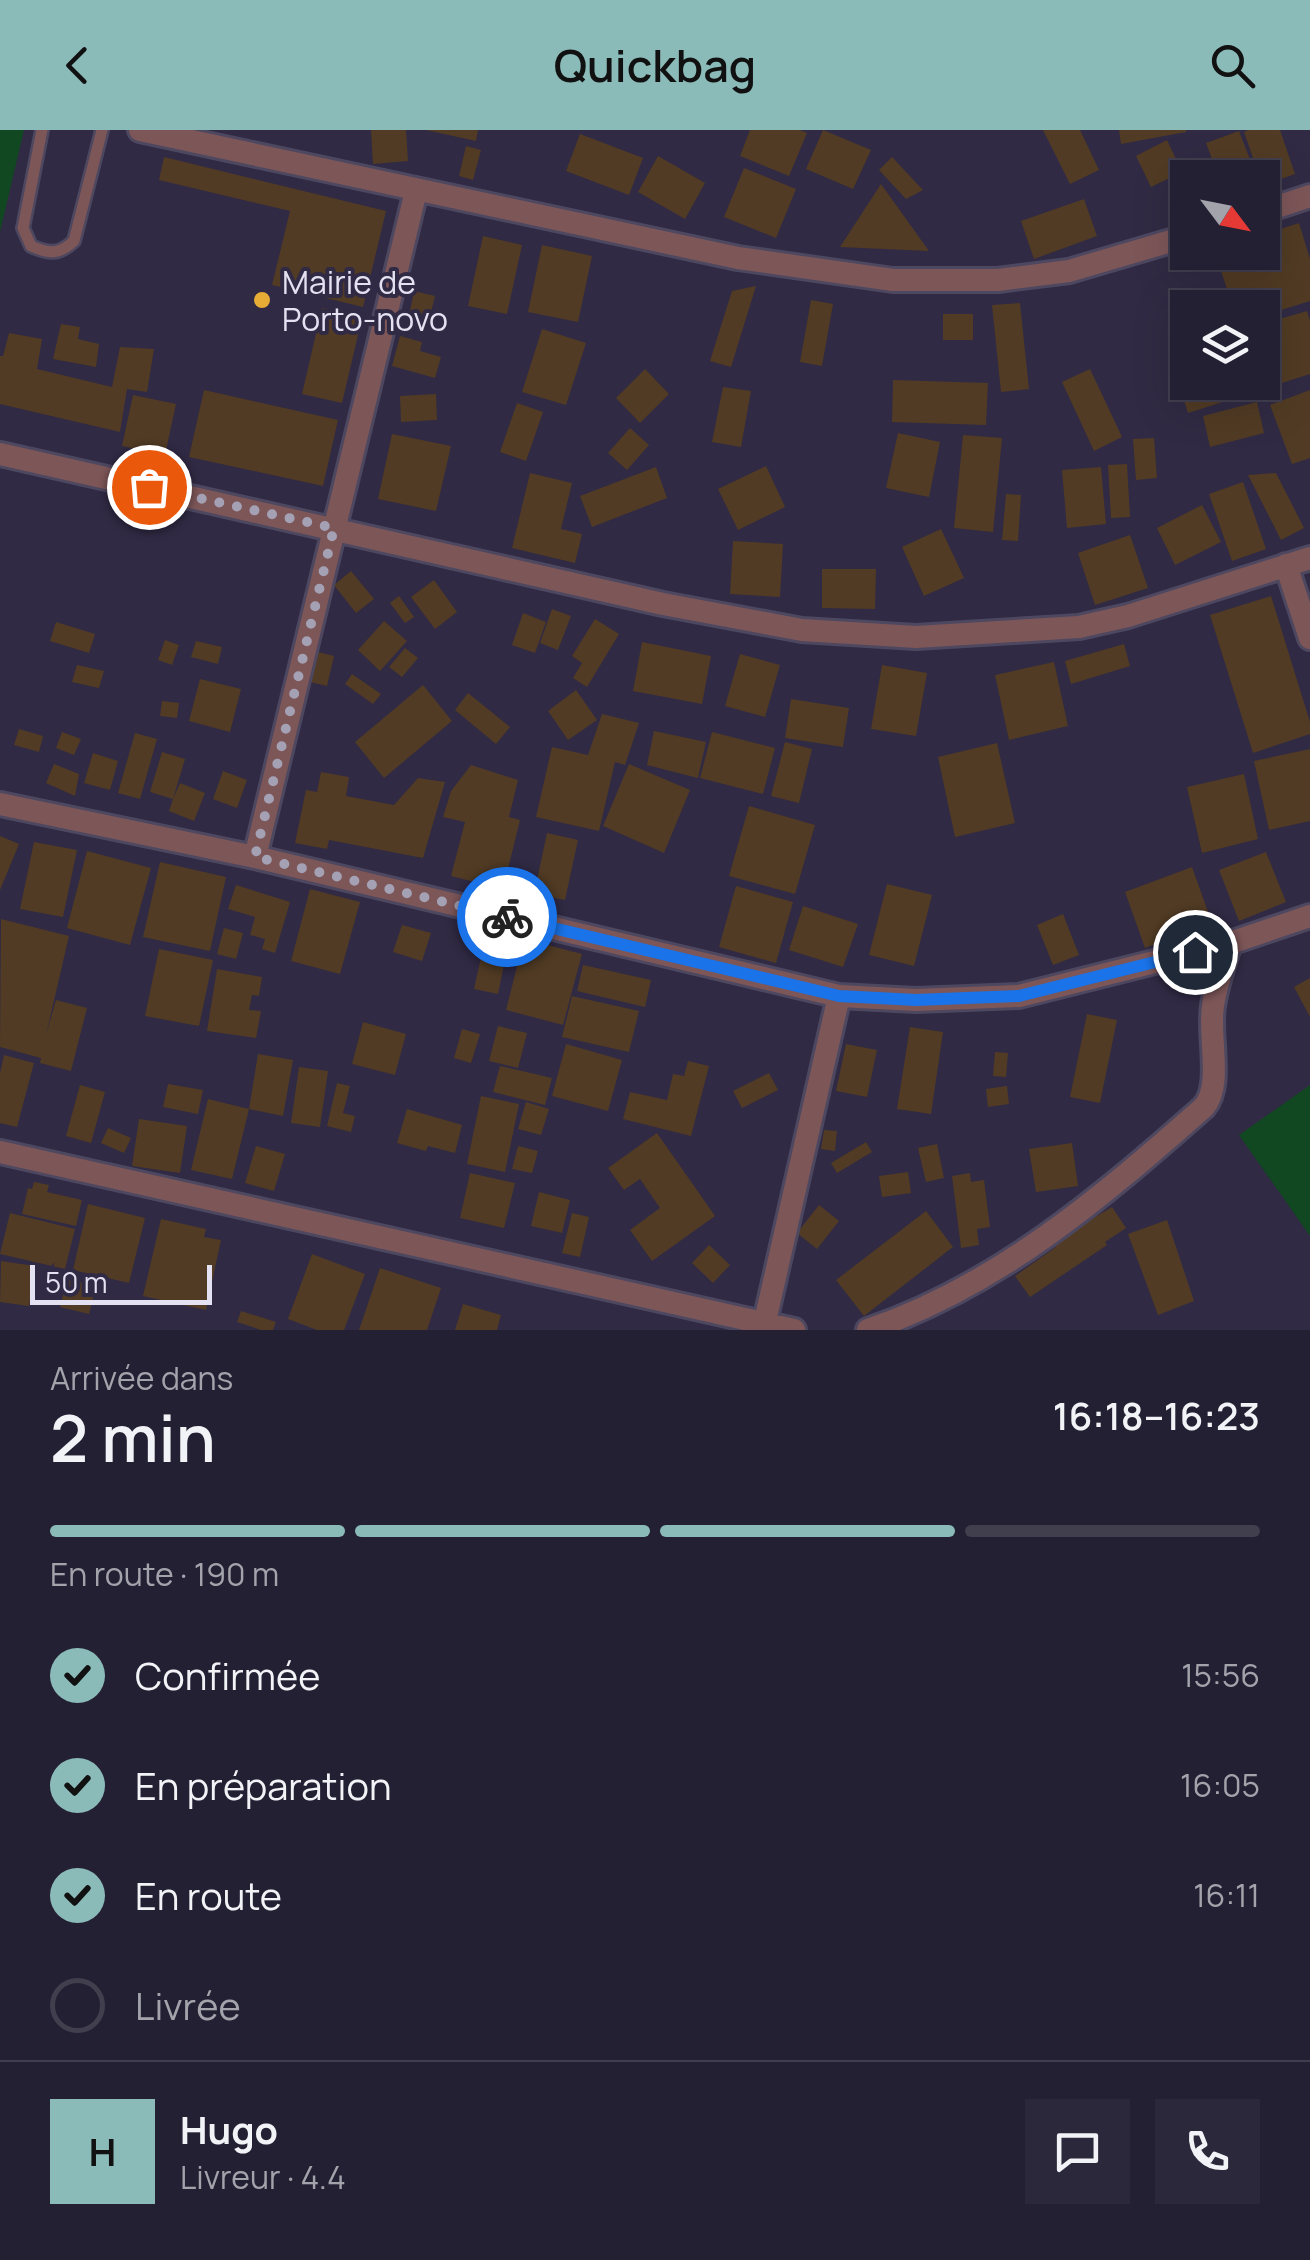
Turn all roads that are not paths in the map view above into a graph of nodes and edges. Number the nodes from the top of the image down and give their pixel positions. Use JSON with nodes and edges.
{"nodes":[{"id":1,"x":42,"y":130,"type":"edge"},
{"id":2,"x":102,"y":130,"type":"edge"},
{"id":3,"x":140,"y":130,"type":"edge"},
{"id":4,"x":416,"y":191,"type":"junction"},
{"id":5,"x":1310,"y":196,"type":"edge"},
{"id":6,"x":1280,"y":206,"type":"edge"},
{"id":7,"x":1170,"y":241,"type":"edge"},
{"id":8,"x":0,"y":456,"type":"edge"},
{"id":9,"x":334,"y":528,"type":"junction"},
{"id":10,"x":1310,"y":558,"type":"edge"},
{"id":11,"x":1286,"y":566,"type":"junction"},
{"id":12,"x":1310,"y":638,"type":"edge"},
{"id":13,"x":0,"y":804,"type":"edge"},
{"id":14,"x":255,"y":857,"type":"junction"},
{"id":15,"x":1310,"y":916,"type":"edge"},
{"id":16,"x":1230,"y":944,"type":"junction"},
{"id":17,"x":839,"y":996,"type":"junction"},
{"id":18,"x":0,"y":1152,"type":"edge"},
{"id":19,"x":763,"y":1328,"type":"edge"},
{"id":20,"x":794,"y":1330,"type":"edge"},
{"id":21,"x":868,"y":1330,"type":"edge"}],
"edges":[{"from":1,"to":2,"type":"lane"},
{"from":3,"to":4,"type":"street"},
{"from":4,"to":7,"type":"street"},
{"from":4,"to":9,"type":"street"},
{"from":5,"to":6,"type":"street"},
{"from":8,"to":9,"type":"street"},
{"from":9,"to":11,"type":"street"},
{"from":9,"to":14,"type":"street"},
{"from":10,"to":11,"type":"street"},
{"from":11,"to":12,"type":"street"},
{"from":13,"to":14,"type":"street"},
{"from":14,"to":17,"type":"street"},
{"from":15,"to":16,"type":"street"},
{"from":16,"to":17,"type":"street"},
{"from":16,"to":21,"type":"street"},
{"from":17,"to":19,"type":"street"},
{"from":18,"to":19,"type":"street"},
{"from":19,"to":20,"type":"street"}]}
